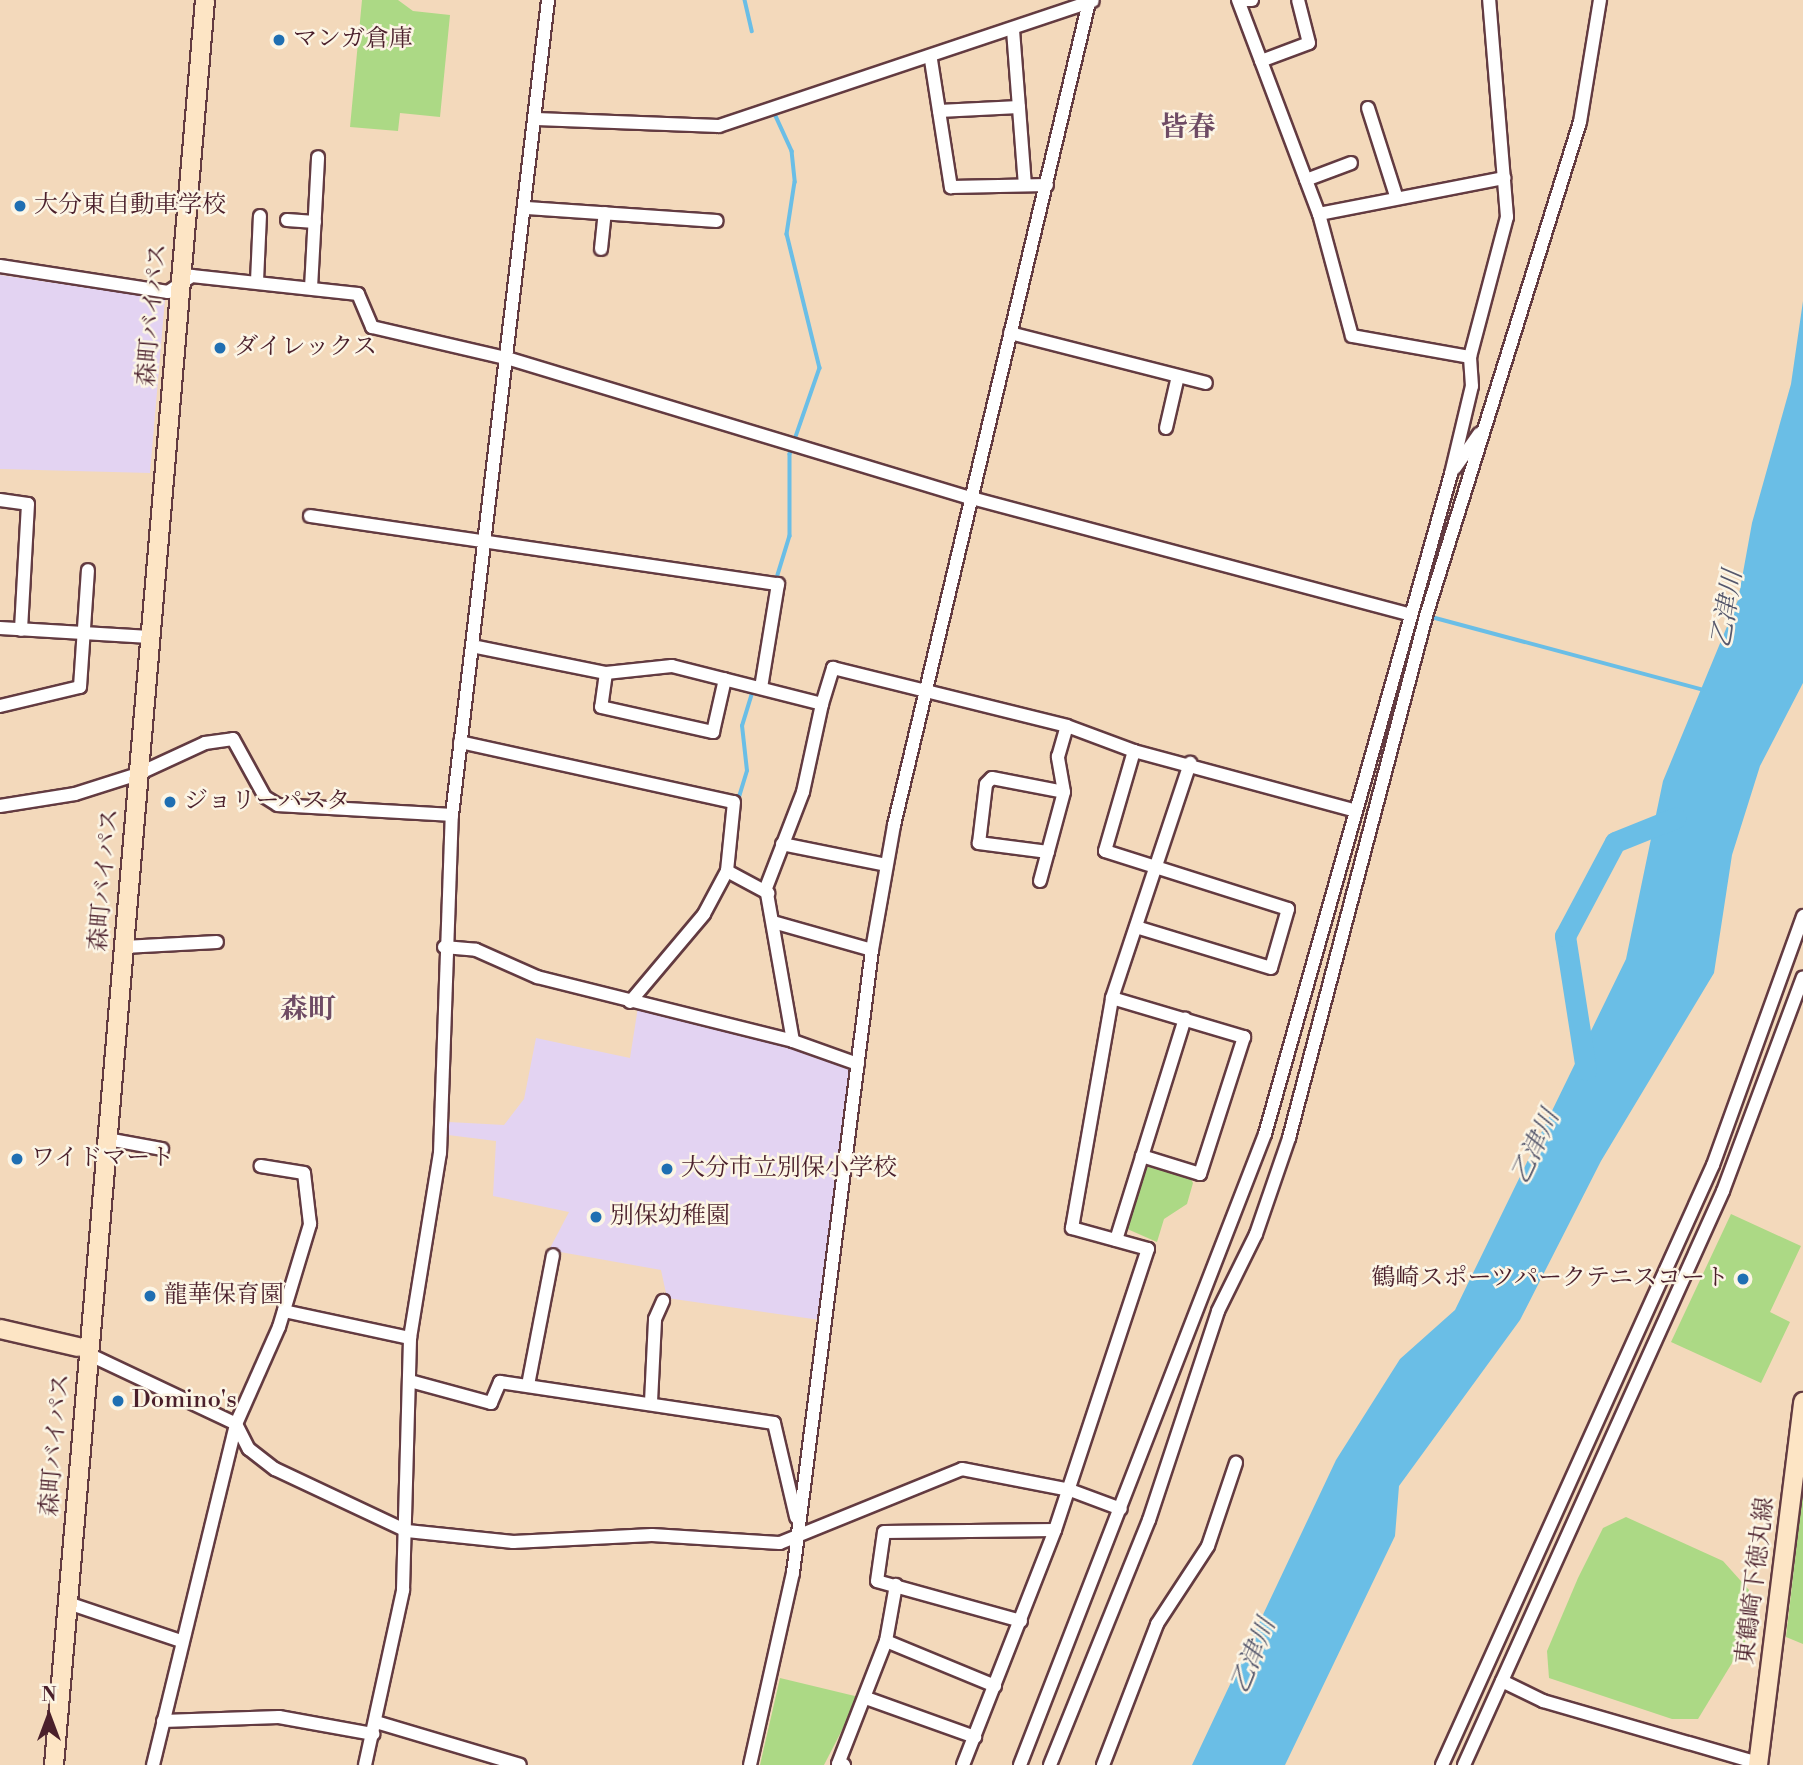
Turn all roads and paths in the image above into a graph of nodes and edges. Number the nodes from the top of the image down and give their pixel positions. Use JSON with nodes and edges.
{"nodes":[{"id":1,"x":205,"y":0,"type":"edge"},
{"id":2,"x":548,"y":0,"type":"edge"},
{"id":3,"x":1240,"y":0,"type":"edge"},
{"id":4,"x":1252,"y":0,"type":"edge"},
{"id":5,"x":1298,"y":0,"type":"edge"},
{"id":6,"x":1489,"y":0,"type":"edge"},
{"id":7,"x":1600,"y":0,"type":"edge"},
{"id":8,"x":1092,"y":1,"type":"edge"},
{"id":9,"x":1013,"y":30,"type":"junction"},
{"id":10,"x":931,"y":60,"type":"junction"},
{"id":11,"x":1261,"y":61,"type":"junction"},
{"id":12,"x":1019,"y":107,"type":"junction"},
{"id":13,"x":1368,"y":108,"type":"dead end"},
{"id":14,"x":939,"y":111,"type":"junction"},
{"id":15,"x":536,"y":120,"type":"junction"},
{"id":16,"x":318,"y":157,"type":"dead end"},
{"id":17,"x":1351,"y":163,"type":"dead end"},
{"id":18,"x":1505,"y":178,"type":"junction"},
{"id":19,"x":1306,"y":180,"type":"junction"},
{"id":20,"x":1047,"y":185,"type":"junction"},
{"id":21,"x":1025,"y":186,"type":"junction"},
{"id":22,"x":1396,"y":196,"type":"junction"},
{"id":23,"x":527,"y":208,"type":"junction"},
{"id":24,"x":604,"y":213,"type":"junction"},
{"id":25,"x":1320,"y":214,"type":"junction"},
{"id":26,"x":260,"y":216,"type":"dead end"},
{"id":27,"x":287,"y":220,"type":"dead end"},
{"id":28,"x":717,"y":221,"type":"dead end"},
{"id":29,"x":315,"y":222,"type":"junction"},
{"id":30,"x":601,"y":249,"type":"dead end"},
{"id":31,"x":0,"y":267,"type":"edge"},
{"id":32,"x":257,"y":281,"type":"junction"},
{"id":33,"x":180,"y":283,"type":"junction"},
{"id":34,"x":311,"y":288,"type":"junction"},
{"id":35,"x":1010,"y":333,"type":"junction"},
{"id":36,"x":1470,"y":357,"type":"junction"},
{"id":37,"x":510,"y":359,"type":"junction"},
{"id":38,"x":1178,"y":376,"type":"junction"},
{"id":39,"x":1206,"y":383,"type":"dead end"},
{"id":40,"x":1485,"y":426,"type":"junction"},
{"id":41,"x":1166,"y":428,"type":"dead end"},
{"id":42,"x":1451,"y":474,"type":"junction"},
{"id":43,"x":968,"y":497,"type":"junction"},
{"id":44,"x":0,"y":500,"type":"edge"},
{"id":45,"x":310,"y":516,"type":"dead end"},
{"id":46,"x":486,"y":541,"type":"junction"},
{"id":47,"x":88,"y":570,"type":"dead end"},
{"id":48,"x":1410,"y":615,"type":"junction"},
{"id":49,"x":0,"y":628,"type":"edge"},
{"id":50,"x":21,"y":630,"type":"junction"},
{"id":51,"x":83,"y":633,"type":"junction"},
{"id":52,"x":150,"y":637,"type":"junction"},
{"id":53,"x":472,"y":646,"type":"junction"},
{"id":54,"x":606,"y":673,"type":"junction"},
{"id":55,"x":725,"y":679,"type":"junction"},
{"id":56,"x":761,"y":688,"type":"junction"},
{"id":57,"x":925,"y":691,"type":"junction"},
{"id":58,"x":822,"y":704,"type":"junction"},
{"id":59,"x":0,"y":706,"type":"edge"},
{"id":60,"x":1067,"y":726,"type":"junction"},
{"id":61,"x":460,"y":742,"type":"junction"},
{"id":62,"x":1134,"y":751,"type":"junction"},
{"id":63,"x":1190,"y":762,"type":"junction"},
{"id":64,"x":138,"y":774,"type":"junction"},
{"id":65,"x":1064,"y":792,"type":"junction"},
{"id":66,"x":0,"y":806,"type":"edge"},
{"id":67,"x":1356,"y":811,"type":"junction"},
{"id":68,"x":452,"y":815,"type":"junction"},
{"id":69,"x":782,"y":844,"type":"junction"},
{"id":70,"x":1048,"y":852,"type":"junction"},
{"id":71,"x":1156,"y":864,"type":"junction"},
{"id":72,"x":886,"y":865,"type":"junction"},
{"id":73,"x":727,"y":871,"type":"junction"},
{"id":74,"x":1040,"y":881,"type":"dead end"},
{"id":75,"x":768,"y":893,"type":"junction"},
{"id":76,"x":1803,"y":916,"type":"edge"},
{"id":77,"x":773,"y":922,"type":"junction"},
{"id":78,"x":1136,"y":928,"type":"junction"},
{"id":79,"x":217,"y":942,"type":"dead end"},
{"id":80,"x":124,"y":947,"type":"junction"},
{"id":81,"x":444,"y":947,"type":"junction"},
{"id":82,"x":872,"y":950,"type":"junction"},
{"id":83,"x":1803,"y":977,"type":"edge"},
{"id":84,"x":1112,"y":998,"type":"junction"},
{"id":85,"x":630,"y":1002,"type":"junction"},
{"id":86,"x":1185,"y":1019,"type":"junction"},
{"id":87,"x":793,"y":1041,"type":"junction"},
{"id":88,"x":858,"y":1064,"type":"junction"},
{"id":89,"x":107,"y":1139,"type":"junction"},
{"id":90,"x":162,"y":1149,"type":"dead end"},
{"id":91,"x":1142,"y":1156,"type":"junction"},
{"id":92,"x":261,"y":1166,"type":"dead end"},
{"id":93,"x":1116,"y":1240,"type":"junction"},
{"id":94,"x":553,"y":1255,"type":"dead end"},
{"id":95,"x":663,"y":1301,"type":"dead end"},
{"id":96,"x":284,"y":1311,"type":"junction"},
{"id":97,"x":0,"y":1329,"type":"edge"},
{"id":98,"x":410,"y":1338,"type":"junction"},
{"id":99,"x":83,"y":1351,"type":"junction"},
{"id":100,"x":410,"y":1381,"type":"junction"},
{"id":101,"x":528,"y":1385,"type":"junction"},
{"id":102,"x":651,"y":1402,"type":"junction"},
{"id":103,"x":1803,"y":1402,"type":"edge"},
{"id":104,"x":236,"y":1424,"type":"junction"},
{"id":105,"x":1236,"y":1463,"type":"dead end"},
{"id":106,"x":1070,"y":1490,"type":"junction"},
{"id":107,"x":1121,"y":1508,"type":"junction"},
{"id":108,"x":798,"y":1524,"type":"junction"},
{"id":109,"x":1055,"y":1530,"type":"junction"},
{"id":110,"x":407,"y":1531,"type":"junction"},
{"id":111,"x":797,"y":1538,"type":"junction"},
{"id":112,"x":896,"y":1585,"type":"junction"},
{"id":113,"x":68,"y":1603,"type":"junction"},
{"id":114,"x":1021,"y":1621,"type":"junction"},
{"id":115,"x":181,"y":1641,"type":"junction"},
{"id":116,"x":886,"y":1641,"type":"junction"},
{"id":117,"x":1502,"y":1681,"type":"junction"},
{"id":118,"x":995,"y":1686,"type":"junction"},
{"id":119,"x":866,"y":1698,"type":"junction"},
{"id":120,"x":163,"y":1721,"type":"junction"},
{"id":121,"x":374,"y":1728,"type":"junction"},
{"id":122,"x":975,"y":1737,"type":"junction"},
{"id":123,"x":1758,"y":1764,"type":"edge"},
{"id":124,"x":54,"y":1765,"type":"edge"},
{"id":125,"x":153,"y":1765,"type":"edge"},
{"id":126,"x":365,"y":1765,"type":"edge"},
{"id":127,"x":520,"y":1765,"type":"edge"},
{"id":128,"x":750,"y":1765,"type":"edge"},
{"id":129,"x":844,"y":1765,"type":"edge"},
{"id":130,"x":963,"y":1765,"type":"edge"},
{"id":131,"x":1020,"y":1765,"type":"edge"},
{"id":132,"x":1050,"y":1765,"type":"edge"},
{"id":133,"x":1103,"y":1765,"type":"edge"},
{"id":134,"x":1442,"y":1765,"type":"edge"},
{"id":135,"x":1464,"y":1765,"type":"edge"}],
"edges":[{"from":1,"to":33,"type":"main road","name":"森町バイパス"},
{"from":2,"to":15,"type":"street"},
{"from":3,"to":4,"type":"street"},
{"from":3,"to":11,"type":"street"},
{"from":5,"to":11,"type":"street"},
{"from":6,"to":18,"type":"street"},
{"from":7,"to":40,"type":"street"},
{"from":8,"to":9,"type":"street"},
{"from":8,"to":20,"type":"street"},
{"from":9,"to":10,"type":"street"},
{"from":9,"to":12,"type":"street"},
{"from":10,"to":14,"type":"street"},
{"from":10,"to":15,"type":"street"},
{"from":11,"to":19,"type":"street"},
{"from":12,"to":14,"type":"street"},
{"from":12,"to":21,"type":"street"},
{"from":13,"to":22,"type":"street"},
{"from":14,"to":21,"type":"street"},
{"from":15,"to":23,"type":"street"},
{"from":16,"to":29,"type":"street"},
{"from":17,"to":19,"type":"street"},
{"from":18,"to":22,"type":"street"},
{"from":18,"to":36,"type":"street"},
{"from":19,"to":25,"type":"street"},
{"from":20,"to":21,"type":"street"},
{"from":20,"to":35,"type":"street"},
{"from":22,"to":25,"type":"street"},
{"from":23,"to":24,"type":"street"},
{"from":23,"to":37,"type":"street"},
{"from":24,"to":28,"type":"street"},
{"from":24,"to":30,"type":"street"},
{"from":25,"to":36,"type":"street"},
{"from":26,"to":32,"type":"street"},
{"from":27,"to":29,"type":"street"},
{"from":29,"to":34,"type":"street"},
{"from":31,"to":33,"type":"street"},
{"from":32,"to":33,"type":"street"},
{"from":32,"to":34,"type":"street"},
{"from":33,"to":52,"type":"main road","name":"森町バイパス"},
{"from":34,"to":37,"type":"street"},
{"from":35,"to":38,"type":"street"},
{"from":35,"to":43,"type":"street"},
{"from":36,"to":42,"type":"street"},
{"from":37,"to":43,"type":"street"},
{"from":37,"to":46,"type":"street"},
{"from":38,"to":39,"type":"street"},
{"from":38,"to":41,"type":"street"},
{"from":40,"to":42,"type":"street"},
{"from":40,"to":132,"type":"street"},
{"from":42,"to":48,"type":"street"},
{"from":43,"to":48,"type":"street"},
{"from":43,"to":57,"type":"street"},
{"from":44,"to":50,"type":"street"},
{"from":45,"to":46,"type":"street"},
{"from":46,"to":53,"type":"street"},
{"from":46,"to":56,"type":"street"},
{"from":47,"to":51,"type":"street"},
{"from":48,"to":67,"type":"street"},
{"from":49,"to":50,"type":"street"},
{"from":50,"to":51,"type":"street"},
{"from":51,"to":52,"type":"street"},
{"from":51,"to":59,"type":"street"},
{"from":52,"to":64,"type":"main road","name":"森町バイパス"},
{"from":53,"to":54,"type":"street"},
{"from":53,"to":61,"type":"street"},
{"from":54,"to":55,"type":"street"},
{"from":54,"to":55,"type":"street"},
{"from":55,"to":56,"type":"street"},
{"from":56,"to":58,"type":"street"},
{"from":57,"to":58,"type":"street"},
{"from":57,"to":60,"type":"street"},
{"from":57,"to":72,"type":"street"},
{"from":58,"to":69,"type":"street"},
{"from":60,"to":62,"type":"street"},
{"from":60,"to":65,"type":"street"},
{"from":61,"to":68,"type":"street"},
{"from":61,"to":73,"type":"street"},
{"from":62,"to":63,"type":"street"},
{"from":62,"to":71,"type":"street"},
{"from":63,"to":67,"type":"street"},
{"from":63,"to":71,"type":"street"},
{"from":64,"to":66,"type":"street"},
{"from":64,"to":68,"type":"street"},
{"from":64,"to":80,"type":"main road","name":"森町バイパス"},
{"from":65,"to":70,"type":"street"},
{"from":65,"to":70,"type":"street"},
{"from":67,"to":107,"type":"street"},
{"from":68,"to":81,"type":"street"},
{"from":69,"to":72,"type":"street"},
{"from":69,"to":75,"type":"street"},
{"from":70,"to":74,"type":"street"},
{"from":71,"to":78,"type":"street"},
{"from":71,"to":78,"type":"street"},
{"from":72,"to":82,"type":"street"},
{"from":73,"to":75,"type":"street"},
{"from":73,"to":85,"type":"street"},
{"from":75,"to":77,"type":"street"},
{"from":76,"to":134,"type":"street"},
{"from":77,"to":82,"type":"street"},
{"from":77,"to":87,"type":"street"},
{"from":78,"to":84,"type":"street"},
{"from":79,"to":80,"type":"street"},
{"from":80,"to":89,"type":"main road","name":"森町バイパス"},
{"from":81,"to":85,"type":"street"},
{"from":81,"to":98,"type":"street"},
{"from":82,"to":88,"type":"street"},
{"from":83,"to":117,"type":"street"},
{"from":84,"to":86,"type":"street"},
{"from":84,"to":93,"type":"street"},
{"from":85,"to":87,"type":"street"},
{"from":86,"to":91,"type":"street"},
{"from":86,"to":91,"type":"street"},
{"from":87,"to":88,"type":"street"},
{"from":88,"to":108,"type":"street"},
{"from":89,"to":90,"type":"street"},
{"from":89,"to":99,"type":"main road","name":"森町バイパス"},
{"from":91,"to":93,"type":"street"},
{"from":92,"to":96,"type":"street"},
{"from":93,"to":106,"type":"street"},
{"from":94,"to":101,"type":"street"},
{"from":95,"to":102,"type":"street"},
{"from":96,"to":98,"type":"street"},
{"from":96,"to":104,"type":"street"},
{"from":97,"to":99,"type":"main road"},
{"from":98,"to":100,"type":"street"},
{"from":99,"to":104,"type":"street"},
{"from":99,"to":113,"type":"main road","name":"森町バイパス"},
{"from":100,"to":101,"type":"street"},
{"from":100,"to":110,"type":"street"},
{"from":101,"to":102,"type":"street"},
{"from":102,"to":108,"type":"street"},
{"from":103,"to":123,"type":"main road","name":"東鶴崎下徳丸線"},
{"from":104,"to":110,"type":"street"},
{"from":104,"to":115,"type":"street"},
{"from":105,"to":133,"type":"street"},
{"from":106,"to":107,"type":"street"},
{"from":106,"to":109,"type":"street"},
{"from":106,"to":111,"type":"street"},
{"from":107,"to":131,"type":"street"},
{"from":108,"to":111,"type":"street"},
{"from":109,"to":112,"type":"street"},
{"from":109,"to":114,"type":"street"},
{"from":110,"to":111,"type":"street"},
{"from":110,"to":121,"type":"street"},
{"from":111,"to":128,"type":"street"},
{"from":112,"to":114,"type":"street"},
{"from":112,"to":116,"type":"street"},
{"from":113,"to":115,"type":"street"},
{"from":113,"to":124,"type":"main road","name":"森町バイパス"},
{"from":114,"to":118,"type":"street"},
{"from":115,"to":120,"type":"street"},
{"from":116,"to":118,"type":"street"},
{"from":116,"to":119,"type":"street"},
{"from":117,"to":123,"type":"street"},
{"from":117,"to":135,"type":"street"},
{"from":118,"to":122,"type":"street"},
{"from":119,"to":122,"type":"street"},
{"from":119,"to":129,"type":"street"},
{"from":120,"to":121,"type":"street"},
{"from":120,"to":125,"type":"street"},
{"from":121,"to":126,"type":"street"},
{"from":121,"to":127,"type":"street"},
{"from":122,"to":130,"type":"street"}]}
